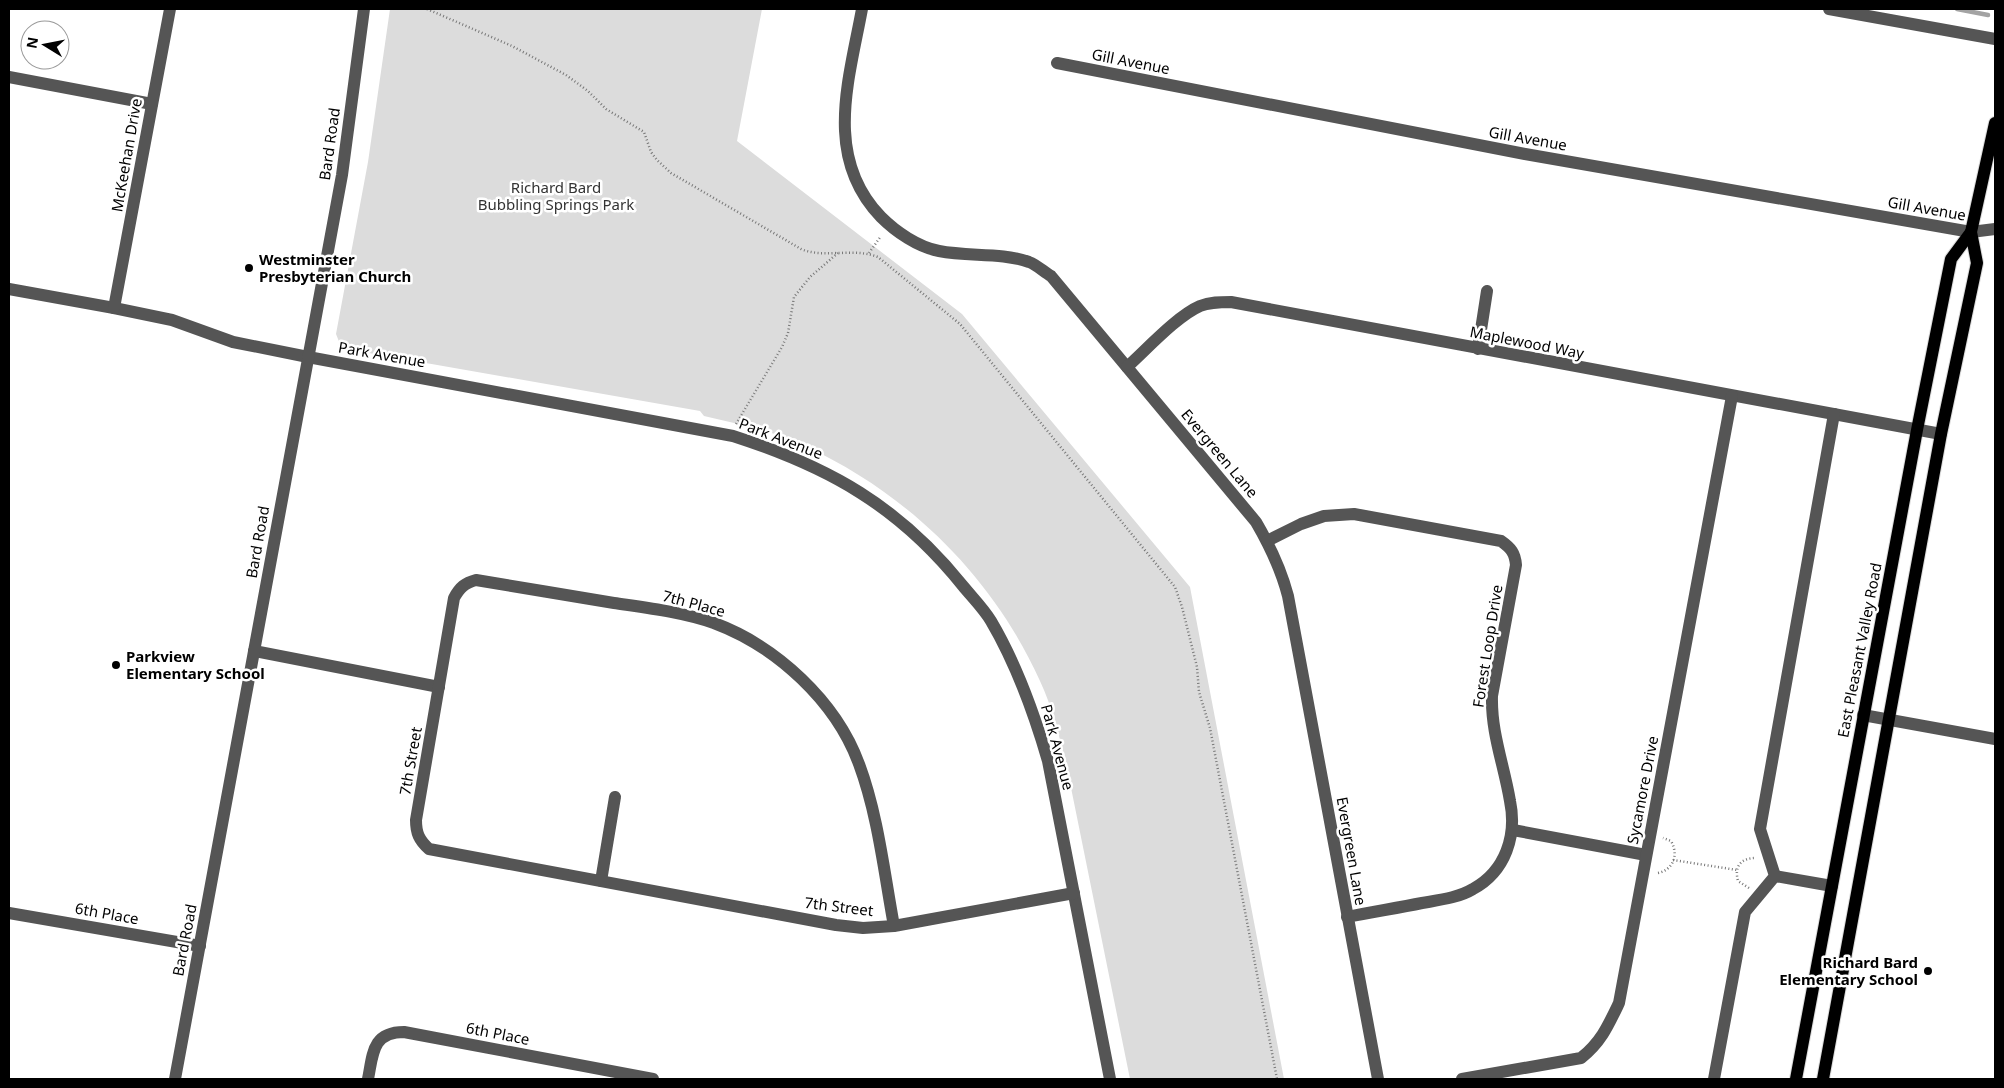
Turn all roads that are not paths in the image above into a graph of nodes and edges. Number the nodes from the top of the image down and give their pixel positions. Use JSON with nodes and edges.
{"nodes":[{"id":1,"x":170,"y":9,"type":"edge"},
{"id":2,"x":364,"y":9,"type":"edge"},
{"id":3,"x":862,"y":9,"type":"edge"},
{"id":4,"x":1829,"y":9,"type":"edge"},
{"id":5,"x":1995,"y":39,"type":"edge"},
{"id":6,"x":1057,"y":63,"type":"dead end"},
{"id":7,"x":9,"y":77,"type":"edge"},
{"id":8,"x":152,"y":104,"type":"junction"},
{"id":9,"x":1995,"y":125,"type":"edge"},
{"id":10,"x":1995,"y":229,"type":"edge"},
{"id":11,"x":1971,"y":232,"type":"junction"},
{"id":12,"x":9,"y":289,"type":"edge"},
{"id":13,"x":1487,"y":291,"type":"dead end"},
{"id":14,"x":114,"y":308,"type":"junction"},
{"id":15,"x":1478,"y":349,"type":"junction"},
{"id":16,"x":308,"y":357,"type":"junction"},
{"id":17,"x":1127,"y":367,"type":"junction"},
{"id":18,"x":1732,"y":396,"type":"junction"},
{"id":19,"x":1834,"y":414,"type":"junction"},
{"id":20,"x":1917,"y":430,"type":"junction"},
{"id":21,"x":1941,"y":434,"type":"junction"},
{"id":22,"x":1267,"y":541,"type":"junction"},
{"id":23,"x":254,"y":651,"type":"junction"},
{"id":24,"x":438,"y":687,"type":"junction"},
{"id":25,"x":1863,"y":715,"type":"junction"},
{"id":26,"x":1890,"y":720,"type":"junction"},
{"id":27,"x":1995,"y":739,"type":"edge"},
{"id":28,"x":615,"y":797,"type":"dead end"},
{"id":29,"x":1513,"y":830,"type":"junction"},
{"id":30,"x":1646,"y":855,"type":"junction"},
{"id":31,"x":1775,"y":876,"type":"junction"},
{"id":32,"x":601,"y":881,"type":"junction"},
{"id":33,"x":1832,"y":886,"type":"junction"},
{"id":34,"x":1074,"y":893,"type":"junction"},
{"id":35,"x":9,"y":913,"type":"edge"},
{"id":36,"x":1347,"y":917,"type":"junction"},
{"id":37,"x":894,"y":926,"type":"junction"},
{"id":38,"x":200,"y":946,"type":"junction"},
{"id":39,"x":175,"y":1079,"type":"edge"},
{"id":40,"x":368,"y":1079,"type":"edge"},
{"id":41,"x":652,"y":1079,"type":"edge"},
{"id":42,"x":1110,"y":1079,"type":"edge"},
{"id":43,"x":1378,"y":1079,"type":"edge"},
{"id":44,"x":1462,"y":1079,"type":"edge"},
{"id":45,"x":1714,"y":1079,"type":"edge"},
{"id":46,"x":1796,"y":1079,"type":"edge"},
{"id":47,"x":1823,"y":1079,"type":"edge"}],
"edges":[{"from":1,"to":8,"type":"street","name":"McKeehan Drive"},
{"from":2,"to":16,"type":"street","name":"Bard Road"},
{"from":3,"to":17,"type":"street","name":"Evergreen Lane"},
{"from":4,"to":5,"type":"street"},
{"from":6,"to":11,"type":"street","name":"Gill Avenue"},
{"from":7,"to":8,"type":"street"},
{"from":8,"to":14,"type":"street","name":"McKeehan Drive"},
{"from":9,"to":11,"type":"main road","name":"East Pleasant Valley Road"},
{"from":10,"to":11,"type":"street","name":"Gill Avenue"},
{"from":11,"to":20,"type":"main road","name":"East Pleasant Valley Road"},
{"from":11,"to":21,"type":"main road","name":"East Pleasant Valley Road"},
{"from":12,"to":14,"type":"street","name":"Park Avenue"},
{"from":13,"to":15,"type":"street"},
{"from":14,"to":16,"type":"street","name":"Park Avenue"},
{"from":15,"to":17,"type":"street","name":"Maplewood Way"},
{"from":15,"to":18,"type":"street","name":"Maplewood Way"},
{"from":16,"to":23,"type":"street","name":"Bard Road"},
{"from":16,"to":34,"type":"street","name":"Park Avenue"},
{"from":17,"to":22,"type":"street","name":"Evergreen Lane"},
{"from":18,"to":19,"type":"street","name":"Maplewood Way"},
{"from":18,"to":30,"type":"street","name":"Sycamore Drive"},
{"from":19,"to":20,"type":"street","name":"Maplewood Way"},
{"from":19,"to":31,"type":"street"},
{"from":20,"to":21,"type":"street","name":"Maplewood Way"},
{"from":20,"to":25,"type":"main road","name":"East Pleasant Valley Road"},
{"from":21,"to":26,"type":"main road","name":"East Pleasant Valley Road"},
{"from":22,"to":29,"type":"street","name":"Forest Loop Drive"},
{"from":22,"to":36,"type":"street","name":"Evergreen Lane"},
{"from":23,"to":24,"type":"street"},
{"from":23,"to":38,"type":"street","name":"Bard Road"},
{"from":24,"to":32,"type":"street","name":"7th Street"},
{"from":24,"to":37,"type":"street","name":"7th Place"},
{"from":25,"to":26,"type":"street"},
{"from":25,"to":33,"type":"main road","name":"East Pleasant Valley Road"},
{"from":26,"to":27,"type":"street"},
{"from":26,"to":47,"type":"main road","name":"East Pleasant Valley Road"},
{"from":28,"to":32,"type":"street"},
{"from":29,"to":30,"type":"street"},
{"from":29,"to":36,"type":"street","name":"Forest Loop Drive"},
{"from":30,"to":44,"type":"street","name":"Sycamore Drive"},
{"from":31,"to":33,"type":"street"},
{"from":31,"to":45,"type":"street"},
{"from":32,"to":37,"type":"street","name":"7th Street"},
{"from":33,"to":46,"type":"main road","name":"East Pleasant Valley Road"},
{"from":34,"to":37,"type":"street","name":"7th Street"},
{"from":34,"to":42,"type":"street","name":"Park Avenue"},
{"from":35,"to":38,"type":"street","name":"6th Place"},
{"from":36,"to":43,"type":"street","name":"Evergreen Lane"},
{"from":38,"to":39,"type":"street","name":"Bard Road"},
{"from":40,"to":41,"type":"street","name":"6th Place"}]}
